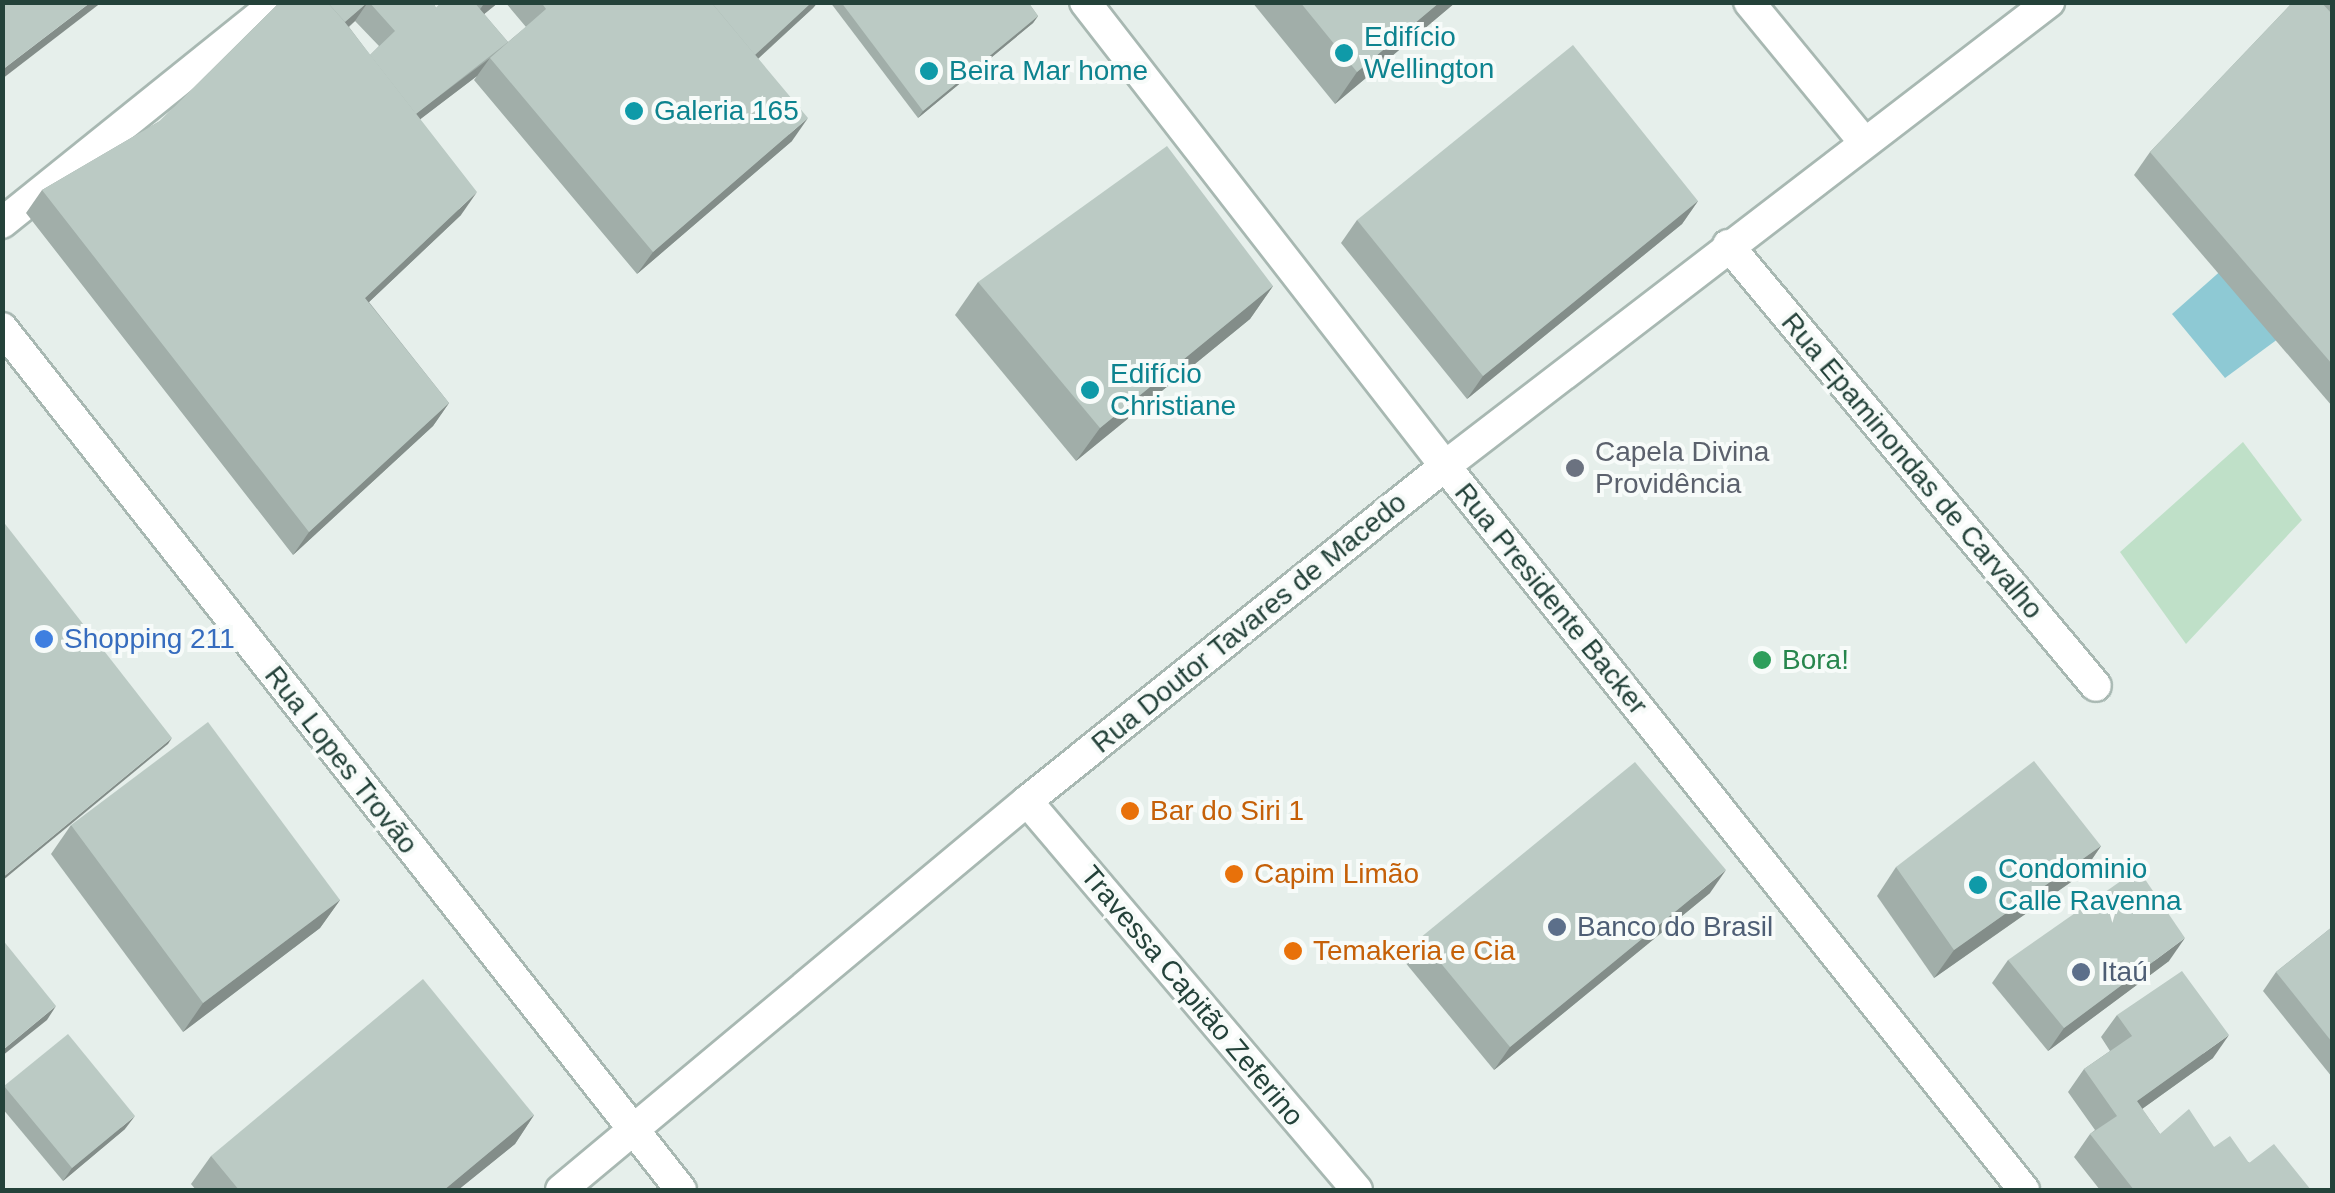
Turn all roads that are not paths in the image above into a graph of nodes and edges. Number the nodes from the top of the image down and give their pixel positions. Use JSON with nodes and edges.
{"nodes":[{"id":1,"x":278,"y":2,"type":"edge"},
{"id":2,"x":1085,"y":2,"type":"edge"},
{"id":3,"x":1749,"y":2,"type":"edge"},
{"id":4,"x":2048,"y":2,"type":"edge"},
{"id":5,"x":1864,"y":142,"type":"junction"},
{"id":6,"x":2,"y":223,"type":"edge"},
{"id":7,"x":1728,"y":245,"type":"junction"},
{"id":8,"x":2,"y":328,"type":"edge"},
{"id":9,"x":1445,"y":466,"type":"junction"},
{"id":10,"x":2096,"y":686,"type":"dead end"},
{"id":11,"x":1027,"y":801,"type":"junction"},
{"id":12,"x":633,"y":1132,"type":"junction"},
{"id":13,"x":561,"y":1190,"type":"edge"},
{"id":14,"x":681,"y":1190,"type":"edge"},
{"id":15,"x":1358,"y":1190,"type":"edge"},
{"id":16,"x":2024,"y":1190,"type":"edge"}],
"edges":[{"from":1,"to":6,"type":"street"},
{"from":2,"to":9,"type":"street","name":"Rua Presidente Backer"},
{"from":3,"to":5,"type":"street"},
{"from":4,"to":5,"type":"street","name":"Rua Doutor Tavares de Macedo"},
{"from":5,"to":7,"type":"street","name":"Rua Doutor Tavares de Macedo"},
{"from":7,"to":9,"type":"street","name":"Rua Doutor Tavares de Macedo"},
{"from":7,"to":10,"type":"street","name":"Rua Epaminondas de Carvalho"},
{"from":8,"to":12,"type":"street","name":"Rua Lopes Trovão"},
{"from":9,"to":11,"type":"street","name":"Rua Doutor Tavares de Macedo"},
{"from":9,"to":16,"type":"street","name":"Rua Presidente Backer"},
{"from":11,"to":12,"type":"street","name":"Rua Doutor Tavares de Macedo"},
{"from":11,"to":15,"type":"street","name":"Travessa Capitão Zeferino"},
{"from":12,"to":13,"type":"street","name":"Rua Doutor Tavares de Macedo"},
{"from":12,"to":14,"type":"street","name":"Rua Lopes Trovão"}]}
